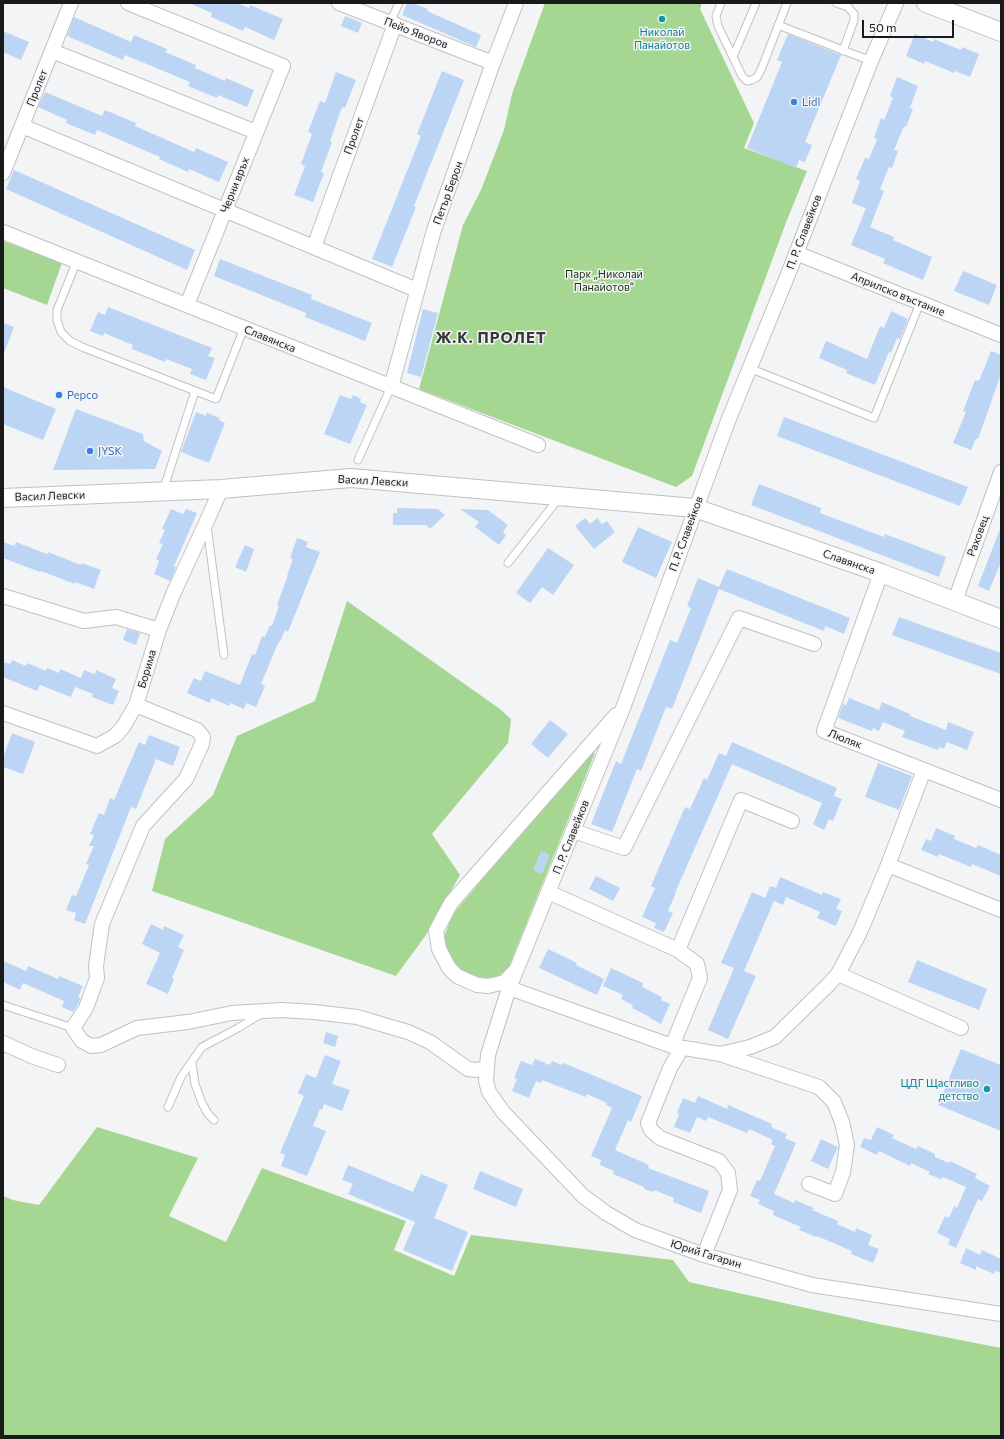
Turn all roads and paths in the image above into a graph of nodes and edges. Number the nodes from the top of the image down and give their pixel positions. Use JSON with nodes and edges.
{"nodes":[{"id":1,"x":71,"y":3,"type":"edge"},
{"id":2,"x":128,"y":3,"type":"edge"},
{"id":3,"x":339,"y":3,"type":"edge"},
{"id":4,"x":399,"y":3,"type":"edge"},
{"id":5,"x":516,"y":3,"type":"edge"},
{"id":6,"x":721,"y":3,"type":"edge"},
{"id":7,"x":756,"y":3,"type":"edge"},
{"id":8,"x":787,"y":3,"type":"edge"},
{"id":9,"x":836,"y":3,"type":"edge"},
{"id":10,"x":896,"y":3,"type":"edge"},
{"id":11,"x":926,"y":3,"type":"edge"},
{"id":12,"x":395,"y":24,"type":"junction"},
{"id":13,"x":778,"y":25,"type":"junction"},
{"id":14,"x":1001,"y":32,"type":"edge"},
{"id":15,"x":52,"y":51,"type":"junction"},
{"id":16,"x":843,"y":51,"type":"junction"},
{"id":17,"x":733,"y":57,"type":"junction"},
{"id":18,"x":871,"y":61,"type":"junction"},
{"id":19,"x":493,"y":63,"type":"junction"},
{"id":20,"x":22,"y":126,"type":"junction"},
{"id":21,"x":256,"y":132,"type":"junction"},
{"id":22,"x":3,"y":174,"type":"edge"},
{"id":23,"x":225,"y":210,"type":"junction"},
{"id":24,"x":3,"y":232,"type":"edge"},
{"id":25,"x":314,"y":248,"type":"junction"},
{"id":26,"x":796,"y":253,"type":"junction"},
{"id":27,"x":77,"y":261,"type":"junction"},
{"id":28,"x":417,"y":290,"type":"junction"},
{"id":29,"x":920,"y":303,"type":"junction"},
{"id":30,"x":186,"y":305,"type":"junction"},
{"id":31,"x":244,"y":328,"type":"junction"},
{"id":32,"x":1001,"y":335,"type":"edge"},
{"id":33,"x":749,"y":368,"type":"junction"},
{"id":34,"x":391,"y":387,"type":"junction"},
{"id":35,"x":195,"y":391,"type":"junction"},
{"id":36,"x":538,"y":445,"type":"dead end"},
{"id":37,"x":358,"y":460,"type":"dead end"},
{"id":38,"x":1001,"y":472,"type":"edge"},
{"id":39,"x":220,"y":489,"type":"junction"},
{"id":40,"x":162,"y":491,"type":"junction"},
{"id":41,"x":561,"y":496,"type":"junction"},
{"id":42,"x":3,"y":498,"type":"edge"},
{"id":43,"x":695,"y":508,"type":"junction"},
{"id":44,"x":206,"y":523,"type":"junction"},
{"id":45,"x":508,"y":563,"type":"dead end"},
{"id":46,"x":881,"y":573,"type":"junction"},
{"id":47,"x":3,"y":596,"type":"edge"},
{"id":48,"x":955,"y":601,"type":"junction"},
{"id":49,"x":1001,"y":619,"type":"edge"},
{"id":50,"x":159,"y":630,"type":"junction"},
{"id":51,"x":814,"y":644,"type":"dead end"},
{"id":52,"x":224,"y":655,"type":"dead end"},
{"id":53,"x":136,"y":705,"type":"junction"},
{"id":54,"x":623,"y":708,"type":"junction"},
{"id":55,"x":3,"y":713,"type":"edge"},
{"id":56,"x":924,"y":770,"type":"junction"},
{"id":57,"x":1001,"y":800,"type":"edge"},
{"id":58,"x":792,"y":821,"type":"dead end"},
{"id":59,"x":573,"y":831,"type":"junction"},
{"id":60,"x":888,"y":865,"type":"junction"},
{"id":61,"x":548,"y":892,"type":"junction"},
{"id":62,"x":1001,"y":910,"type":"edge"},
{"id":63,"x":678,"y":950,"type":"junction"},
{"id":64,"x":517,"y":969,"type":"junction"},
{"id":65,"x":838,"y":974,"type":"junction"},
{"id":66,"x":509,"y":988,"type":"junction"},
{"id":67,"x":3,"y":1006,"type":"edge"},
{"id":68,"x":266,"y":1011,"type":"junction"},
{"id":69,"x":73,"y":1028,"type":"junction"},
{"id":70,"x":961,"y":1028,"type":"dead end"},
{"id":71,"x":3,"y":1043,"type":"edge"},
{"id":72,"x":677,"y":1047,"type":"junction"},
{"id":73,"x":720,"y":1054,"type":"junction"},
{"id":74,"x":192,"y":1063,"type":"junction"},
{"id":75,"x":58,"y":1065,"type":"dead end"},
{"id":76,"x":486,"y":1068,"type":"junction"},
{"id":77,"x":168,"y":1107,"type":"dead end"},
{"id":78,"x":214,"y":1120,"type":"dead end"},
{"id":79,"x":808,"y":1184,"type":"dead end"},
{"id":80,"x":704,"y":1255,"type":"junction"},
{"id":81,"x":1001,"y":1314,"type":"edge"}],
"edges":[{"from":1,"to":15,"type":"street","name":"Пролет"},
{"from":2,"to":21,"type":"street","name":"Черни връх"},
{"from":3,"to":12,"type":"street","name":"Пейо Яворов"},
{"from":4,"to":12,"type":"lane"},
{"from":5,"to":19,"type":"street","name":"Петър Берон"},
{"from":6,"to":17,"type":"lane"},
{"from":7,"to":17,"type":"lane"},
{"from":8,"to":13,"type":"lane"},
{"from":9,"to":16,"type":"lane"},
{"from":10,"to":18,"type":"street","name":"П. Р. Славейков"},
{"from":11,"to":14,"type":"street"},
{"from":12,"to":19,"type":"street","name":"Пейо Яворов"},
{"from":12,"to":25,"type":"street","name":"Пролет"},
{"from":13,"to":16,"type":"lane"},
{"from":13,"to":17,"type":"lane"},
{"from":15,"to":20,"type":"street","name":"Пролет"},
{"from":15,"to":21,"type":"street"},
{"from":16,"to":18,"type":"lane"},
{"from":18,"to":26,"type":"street","name":"П. Р. Славейков"},
{"from":19,"to":28,"type":"street","name":"Петър Берон"},
{"from":20,"to":22,"type":"street","name":"Пролет"},
{"from":20,"to":23,"type":"street"},
{"from":21,"to":23,"type":"street","name":"Черни връх"},
{"from":23,"to":25,"type":"street"},
{"from":23,"to":30,"type":"street","name":"Черни връх"},
{"from":24,"to":27,"type":"street","name":"Славянска"},
{"from":25,"to":28,"type":"street"},
{"from":26,"to":29,"type":"street","name":"Априлско въстание"},
{"from":26,"to":33,"type":"street","name":"П. Р. Славейков"},
{"from":27,"to":30,"type":"street","name":"Славянска"},
{"from":27,"to":35,"type":"lane"},
{"from":28,"to":34,"type":"street","name":"Петър Берон"},
{"from":29,"to":32,"type":"street","name":"Априлско въстание"},
{"from":29,"to":33,"type":"lane"},
{"from":30,"to":31,"type":"street","name":"Славянска"},
{"from":31,"to":34,"type":"street","name":"Славянска"},
{"from":31,"to":35,"type":"lane"},
{"from":33,"to":43,"type":"street","name":"П. Р. Славейков"},
{"from":34,"to":36,"type":"street","name":"Славянска"},
{"from":34,"to":37,"type":"lane"},
{"from":35,"to":40,"type":"lane"},
{"from":38,"to":48,"type":"street","name":"Раховец"},
{"from":39,"to":40,"type":"street","name":"Васил Левски"},
{"from":39,"to":41,"type":"street","name":"Васил Левски"},
{"from":39,"to":44,"type":"street","name":"Борима"},
{"from":40,"to":42,"type":"street","name":"Васил Левски"},
{"from":41,"to":43,"type":"street","name":"Васил Левски"},
{"from":41,"to":45,"type":"lane"},
{"from":43,"to":46,"type":"street","name":"Славянска"},
{"from":43,"to":54,"type":"street","name":"П. Р. Славейков"},
{"from":44,"to":50,"type":"street","name":"Борима"},
{"from":44,"to":52,"type":"lane"},
{"from":46,"to":48,"type":"street","name":"Славянска"},
{"from":46,"to":56,"type":"street","name":"Люляк"},
{"from":47,"to":50,"type":"street"},
{"from":48,"to":49,"type":"street","name":"Славянска"},
{"from":50,"to":53,"type":"street","name":"Борима"},
{"from":51,"to":59,"type":"street"},
{"from":53,"to":55,"type":"street","name":"Борима"},
{"from":53,"to":69,"type":"street"},
{"from":54,"to":59,"type":"street","name":"П. Р. Славейков"},
{"from":54,"to":64,"type":"street"},
{"from":56,"to":57,"type":"street","name":"Люляк"},
{"from":56,"to":60,"type":"street"},
{"from":58,"to":63,"type":"street"},
{"from":59,"to":61,"type":"street","name":"П. Р. Славейков"},
{"from":60,"to":62,"type":"street"},
{"from":60,"to":65,"type":"street"},
{"from":61,"to":63,"type":"street"},
{"from":61,"to":64,"type":"street","name":"П. Р. Славейков"},
{"from":63,"to":72,"type":"street"},
{"from":64,"to":66,"type":"street","name":"П. Р. Славейков"},
{"from":65,"to":70,"type":"street"},
{"from":65,"to":73,"type":"street"},
{"from":66,"to":72,"type":"street"},
{"from":66,"to":76,"type":"street","name":"П. Р. Славейков"},
{"from":67,"to":69,"type":"lane"},
{"from":68,"to":69,"type":"street"},
{"from":68,"to":74,"type":"lane"},
{"from":68,"to":76,"type":"street"},
{"from":71,"to":75,"type":"street"},
{"from":72,"to":73,"type":"street"},
{"from":72,"to":80,"type":"street"},
{"from":73,"to":79,"type":"street"},
{"from":74,"to":77,"type":"lane"},
{"from":74,"to":78,"type":"lane"},
{"from":76,"to":80,"type":"street","name":"Юрий Гагарин"},
{"from":80,"to":81,"type":"street","name":"Юрий Гагарин"}]}
